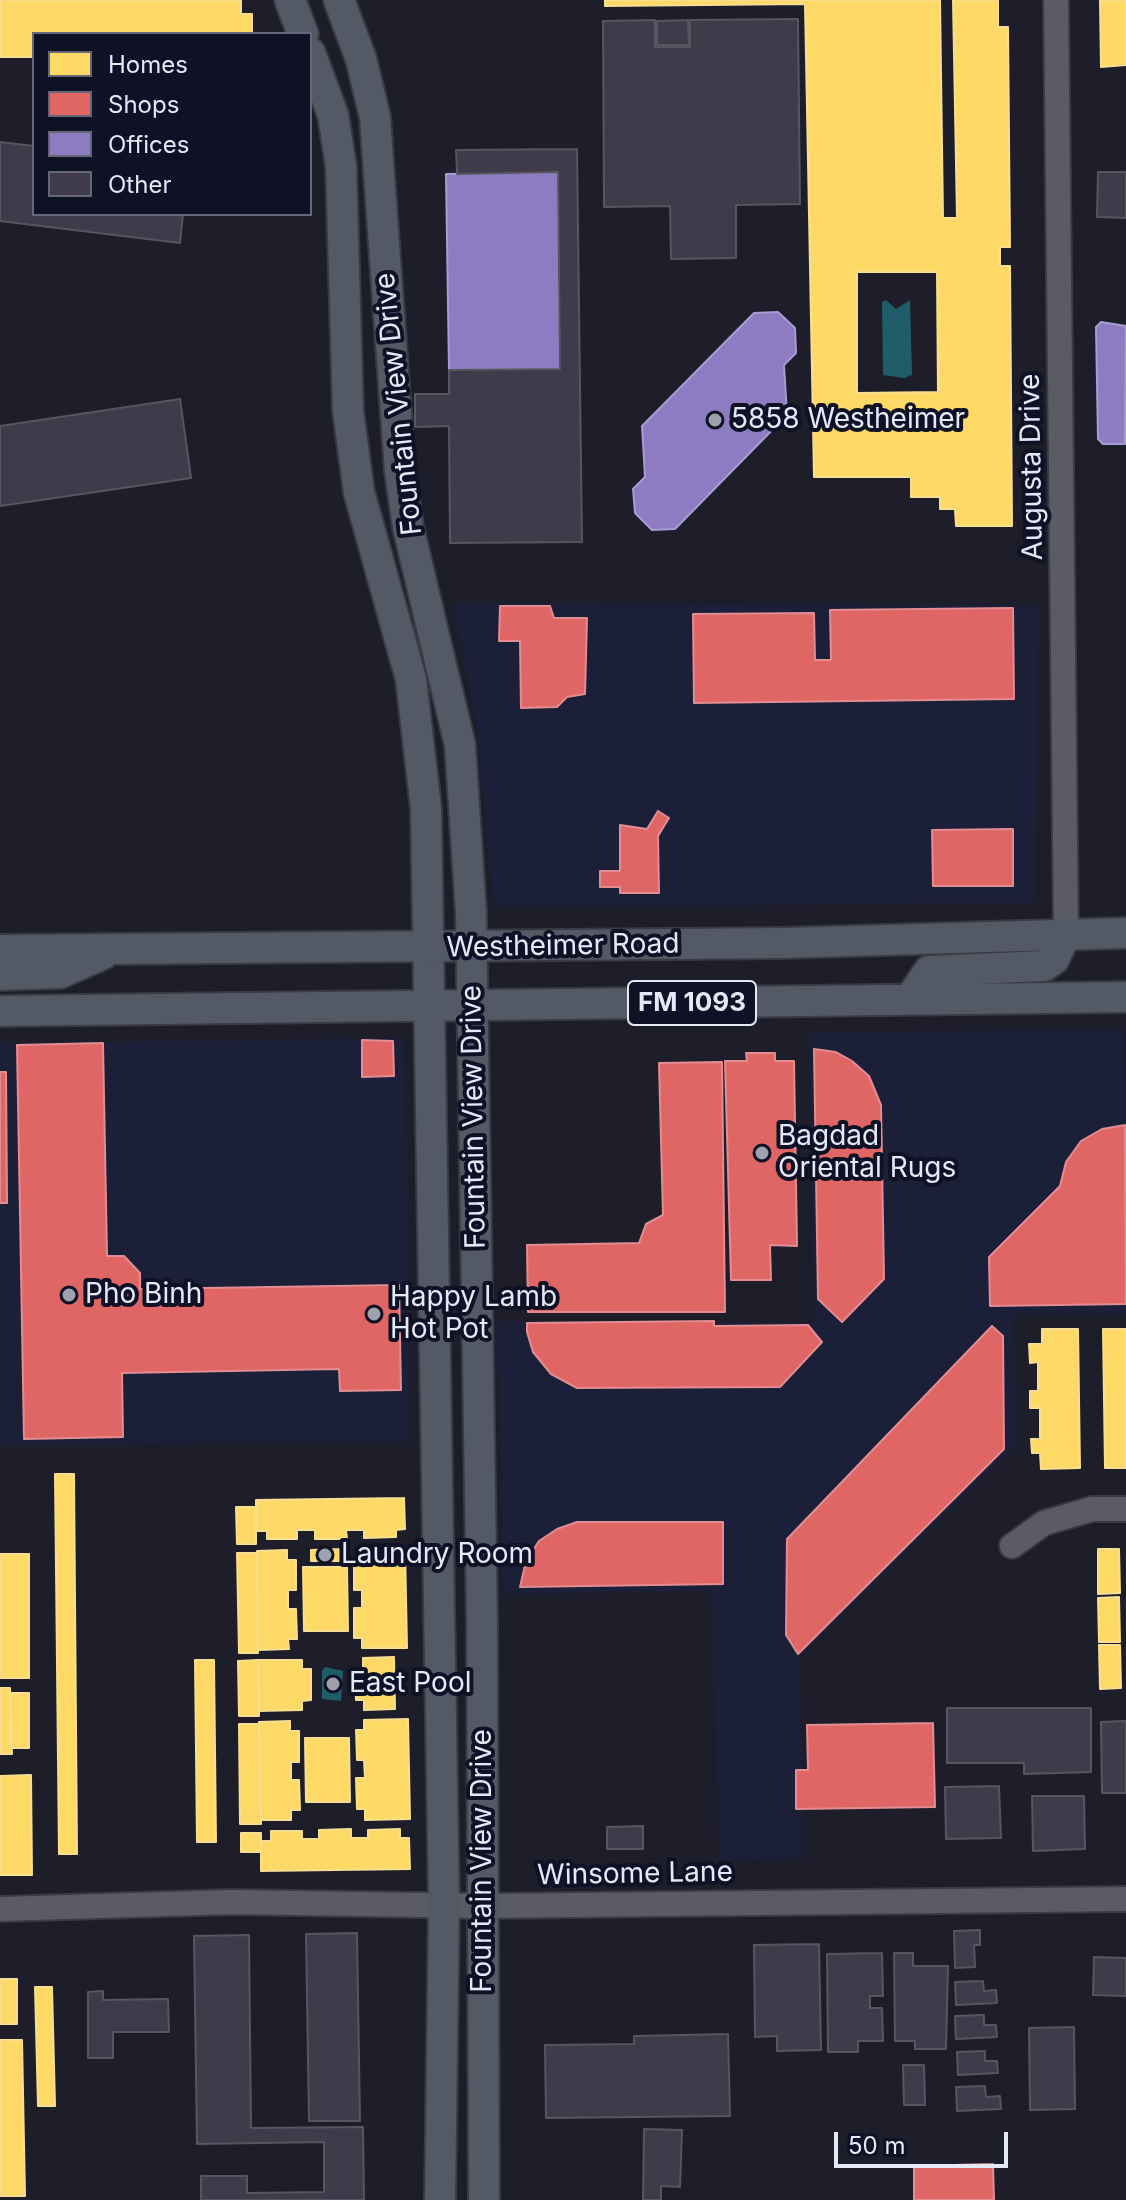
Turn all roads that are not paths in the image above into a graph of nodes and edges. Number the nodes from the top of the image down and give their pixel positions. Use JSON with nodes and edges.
{"nodes":[{"id":1,"x":290,"y":0,"type":"edge"},
{"id":2,"x":339,"y":0,"type":"edge"},
{"id":3,"x":1056,"y":0,"type":"edge"},
{"id":4,"x":302,"y":32,"type":"edge"},
{"id":5,"x":312,"y":58,"type":"edge"},
{"id":6,"x":378,"y":163,"type":"junction"},
{"id":7,"x":341,"y":166,"type":"junction"},
{"id":8,"x":408,"y":527,"type":"junction"},
{"id":9,"x":368,"y":534,"type":"junction"},
{"id":10,"x":419,"y":571,"type":"junction"},
{"id":11,"x":381,"y":579,"type":"junction"},
{"id":12,"x":1066,"y":933,"type":"junction"},
{"id":13,"x":1126,"y":933,"type":"edge"},
{"id":14,"x":428,"y":948,"type":"junction"},
{"id":15,"x":472,"y":948,"type":"junction"},
{"id":16,"x":112,"y":949,"type":"junction"},
{"id":17,"x":0,"y":950,"type":"edge"},
{"id":18,"x":0,"y":975,"type":"edge"},
{"id":19,"x":1126,"y":997,"type":"edge"},
{"id":20,"x":911,"y":998,"type":"junction"},
{"id":21,"x":474,"y":1006,"type":"junction"},
{"id":22,"x":429,"y":1007,"type":"junction"},
{"id":23,"x":0,"y":1011,"type":"edge"},
{"id":24,"x":477,"y":1430,"type":"junction"},
{"id":25,"x":437,"y":1431,"type":"junction"},
{"id":26,"x":1126,"y":1509,"type":"edge"},
{"id":27,"x":1012,"y":1546,"type":"dead end"},
{"id":28,"x":1126,"y":1899,"type":"edge"},
{"id":29,"x":444,"y":1905,"type":"junction"},
{"id":30,"x":484,"y":1906,"type":"junction"},
{"id":31,"x":0,"y":1909,"type":"edge"},
{"id":32,"x":440,"y":2200,"type":"edge"},
{"id":33,"x":484,"y":2200,"type":"edge"}],
"edges":[{"from":1,"to":4,"type":"main road"},
{"from":2,"to":6,"type":"main road","name":"Fountain View Drive"},
{"from":3,"to":12,"type":"street","name":"Augusta Drive"},
{"from":5,"to":7,"type":"main road","name":"Fountain View Drive"},
{"from":6,"to":7,"type":"main road"},
{"from":6,"to":8,"type":"main road","name":"Fountain View Drive"},
{"from":7,"to":9,"type":"main road","name":"Fountain View Drive"},
{"from":8,"to":9,"type":"main road"},
{"from":8,"to":10,"type":"main road","name":"Fountain View Drive"},
{"from":9,"to":11,"type":"main road","name":"Fountain View Drive"},
{"from":10,"to":11,"type":"main road"},
{"from":10,"to":15,"type":"main road","name":"Fountain View Drive"},
{"from":11,"to":14,"type":"main road","name":"Fountain View Drive"},
{"from":12,"to":13,"type":"main road","name":"Westheimer Road","number":"FM 1093"},
{"from":12,"to":15,"type":"main road","name":"Westheimer Road","number":"FM 1093"},
{"from":12,"to":20,"type":"main road"},
{"from":14,"to":15,"type":"main road","name":"Westheimer Road","number":"FM 1093"},
{"from":14,"to":16,"type":"main road","name":"Westheimer Road","number":"FM 1093"},
{"from":14,"to":22,"type":"main road","name":"Fountain View Drive"},
{"from":15,"to":21,"type":"main road","name":"Fountain View Drive"},
{"from":16,"to":17,"type":"main road","name":"Westheimer Road","number":"FM 1093"},
{"from":16,"to":18,"type":"main road"},
{"from":19,"to":20,"type":"main road","name":"Westheimer Road","number":"FM 1093"},
{"from":20,"to":21,"type":"main road","name":"Westheimer Road","number":"FM 1093"},
{"from":21,"to":22,"type":"main road","name":"Westheimer Road","number":"FM 1093"},
{"from":21,"to":24,"type":"main road","name":"Fountain View Drive"},
{"from":22,"to":23,"type":"main road","name":"Westheimer Road","number":"FM 1093"},
{"from":22,"to":25,"type":"main road","name":"Fountain View Drive"},
{"from":24,"to":25,"type":"main road"},
{"from":24,"to":30,"type":"main road","name":"Fountain View Drive"},
{"from":25,"to":29,"type":"main road","name":"Fountain View Drive"},
{"from":26,"to":27,"type":"street"},
{"from":28,"to":30,"type":"street","name":"Winsome Lane"},
{"from":29,"to":30,"type":"street","name":"Winsome Lane"},
{"from":29,"to":31,"type":"street","name":"Winsome Lane"},
{"from":29,"to":32,"type":"main road","name":"Fountain View Drive"},
{"from":30,"to":33,"type":"main road","name":"Fountain View Drive"}]}
